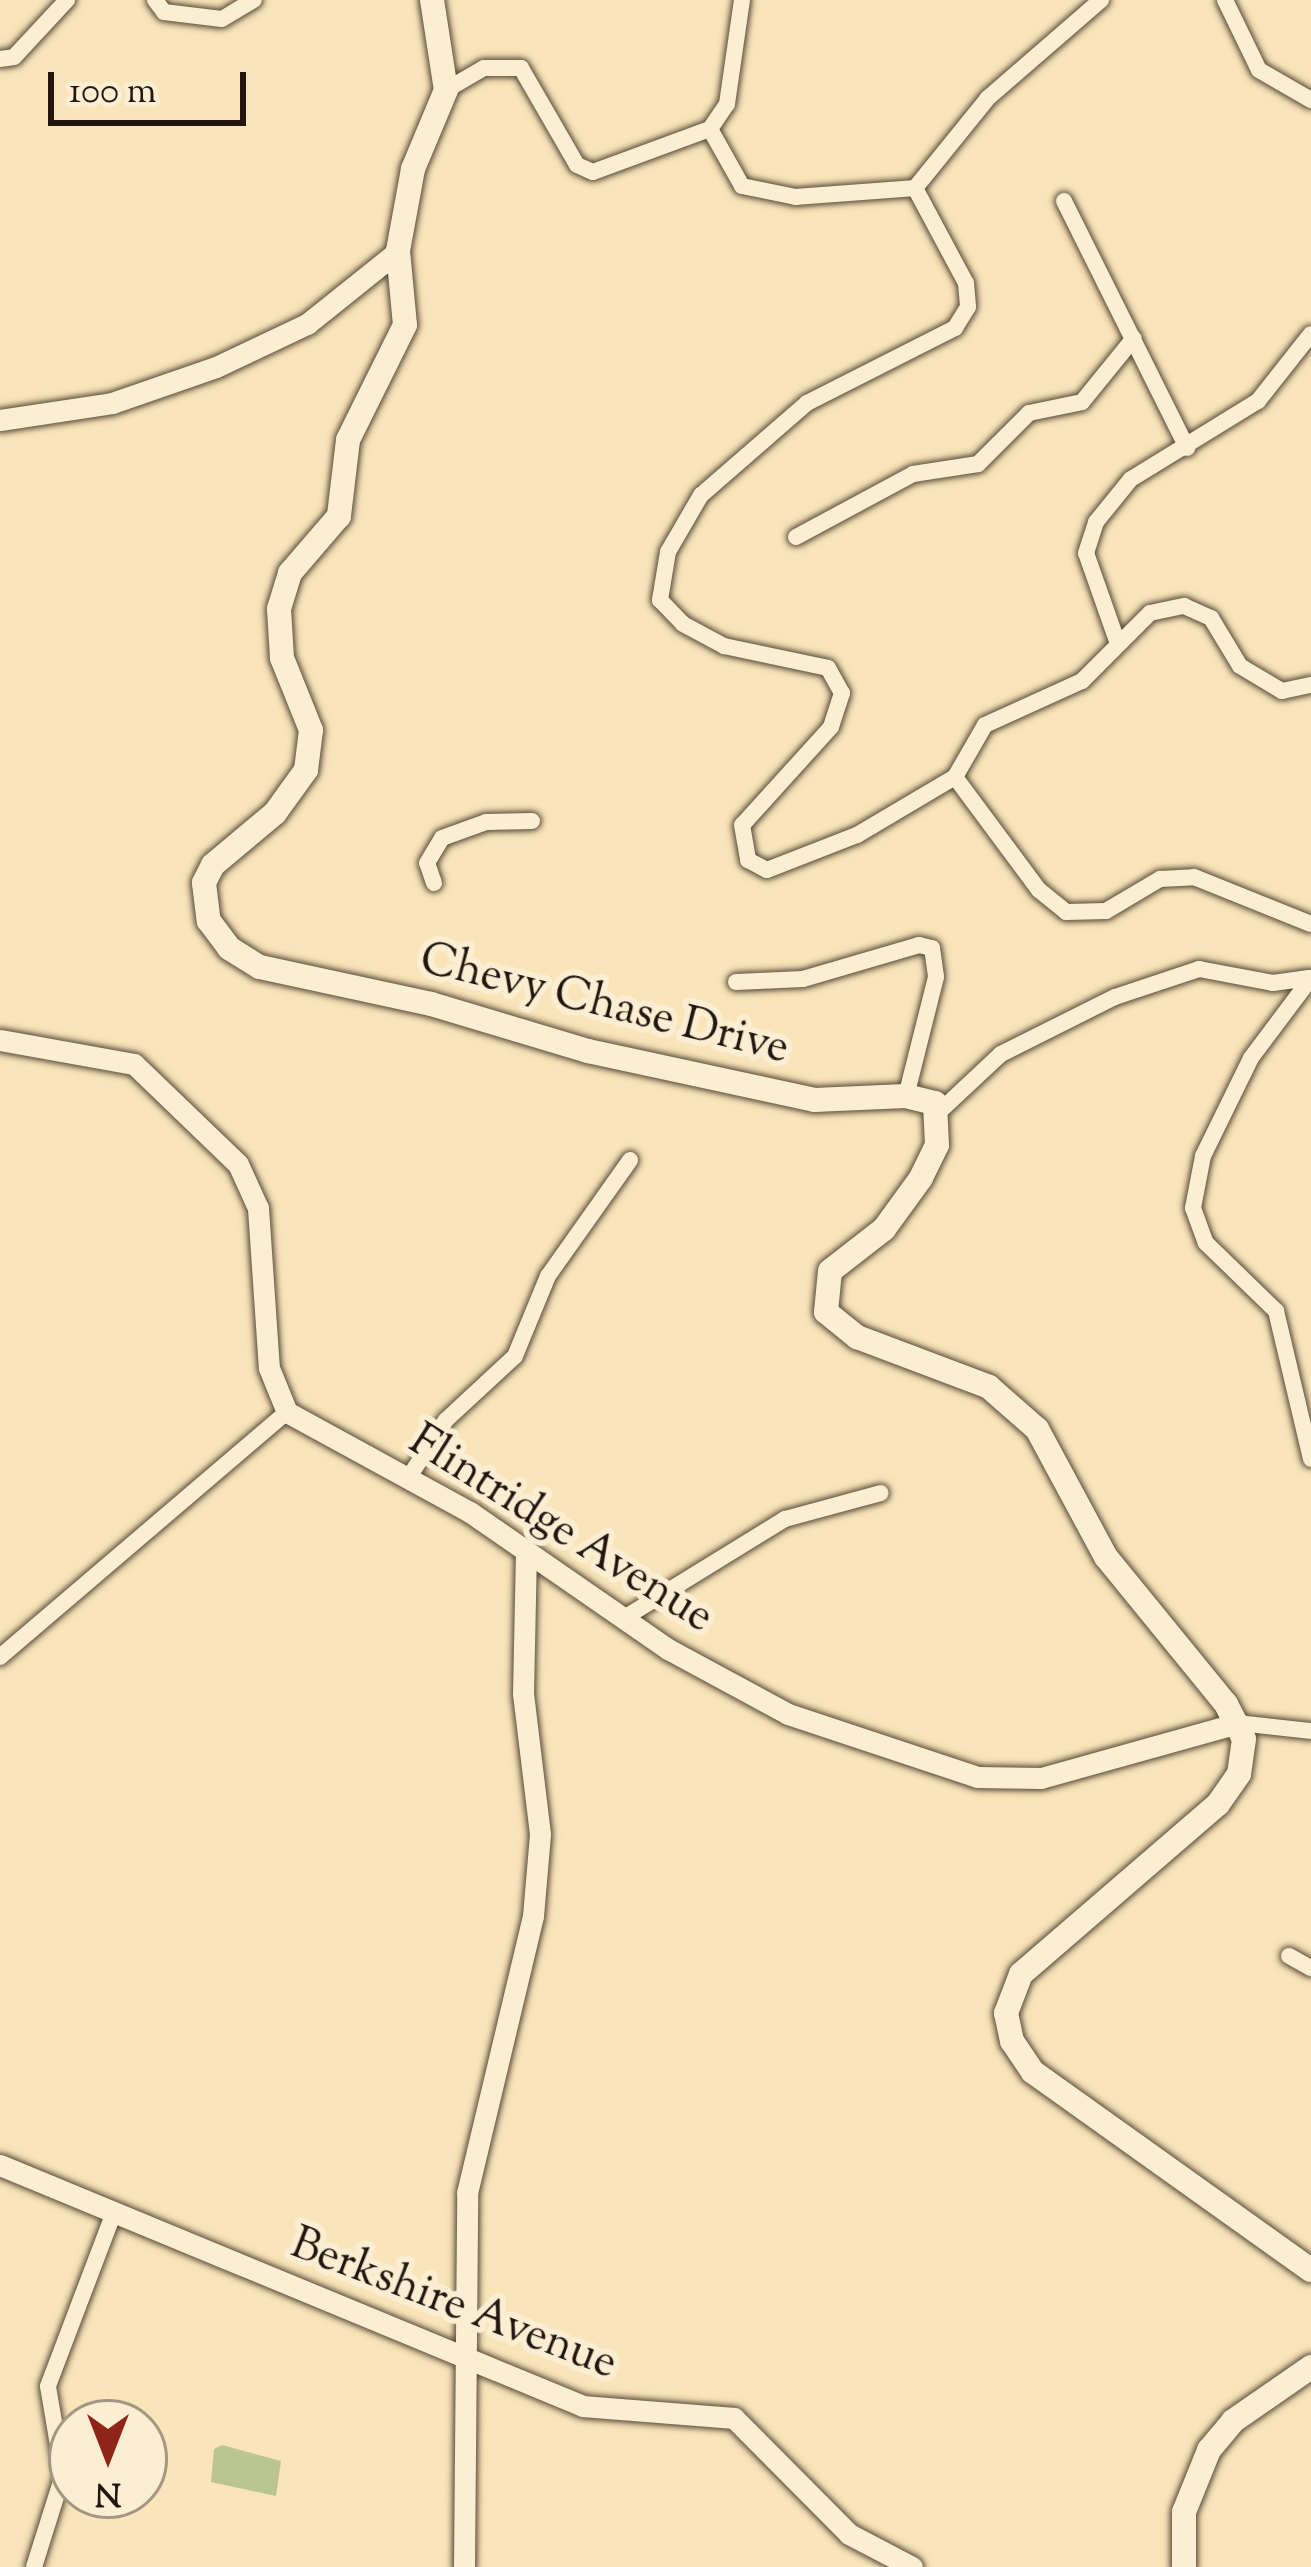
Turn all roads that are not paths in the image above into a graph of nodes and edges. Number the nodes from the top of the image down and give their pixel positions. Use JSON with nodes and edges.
{"nodes":[{"id":1,"x":67,"y":0,"type":"edge"},
{"id":2,"x":155,"y":0,"type":"edge"},
{"id":3,"x":254,"y":0,"type":"edge"},
{"id":4,"x":432,"y":0,"type":"edge"},
{"id":5,"x":742,"y":0,"type":"edge"},
{"id":6,"x":1101,"y":0,"type":"edge"},
{"id":7,"x":1225,"y":0,"type":"edge"},
{"id":8,"x":0,"y":59,"type":"edge"},
{"id":9,"x":446,"y":90,"type":"junction"},
{"id":10,"x":1311,"y":100,"type":"edge"},
{"id":11,"x":710,"y":129,"type":"junction"},
{"id":12,"x":915,"y":188,"type":"junction"},
{"id":13,"x":1064,"y":200,"type":"dead end"},
{"id":14,"x":398,"y":251,"type":"junction"},
{"id":15,"x":365,"y":273,"type":"junction"},
{"id":16,"x":403,"y":290,"type":"junction"},
{"id":17,"x":1311,"y":334,"type":"edge"},
{"id":18,"x":1134,"y":338,"type":"junction"},
{"id":19,"x":0,"y":420,"type":"edge"},
{"id":20,"x":1187,"y":448,"type":"junction"},
{"id":21,"x":796,"y":537,"type":"dead end"},
{"id":22,"x":1117,"y":641,"type":"junction"},
{"id":23,"x":1311,"y":685,"type":"edge"},
{"id":24,"x":955,"y":777,"type":"junction"},
{"id":25,"x":532,"y":821,"type":"dead end"},
{"id":26,"x":434,"y":884,"type":"dead end"},
{"id":27,"x":1311,"y":924,"type":"edge"},
{"id":28,"x":1311,"y":978,"type":"edge"},
{"id":29,"x":736,"y":982,"type":"dead end"},
{"id":30,"x":0,"y":1040,"type":"edge"},
{"id":31,"x":906,"y":1096,"type":"junction"},
{"id":32,"x":939,"y":1112,"type":"junction"},
{"id":33,"x":630,"y":1160,"type":"dead end"},
{"id":34,"x":287,"y":1412,"type":"junction"},
{"id":35,"x":1311,"y":1459,"type":"edge"},
{"id":36,"x":409,"y":1477,"type":"junction"},
{"id":37,"x":881,"y":1493,"type":"dead end"},
{"id":38,"x":526,"y":1551,"type":"junction"},
{"id":39,"x":624,"y":1618,"type":"junction"},
{"id":40,"x":0,"y":1657,"type":"edge"},
{"id":41,"x":1238,"y":1723,"type":"junction"},
{"id":42,"x":1311,"y":1731,"type":"edge"},
{"id":43,"x":1289,"y":1956,"type":"dead end"},
{"id":44,"x":1311,"y":1968,"type":"edge"},
{"id":45,"x":0,"y":2165,"type":"edge"},
{"id":46,"x":115,"y":2212,"type":"junction"},
{"id":47,"x":1311,"y":2270,"type":"edge"},
{"id":48,"x":465,"y":2359,"type":"junction"},
{"id":49,"x":1311,"y":2367,"type":"edge"},
{"id":50,"x":902,"y":2566,"type":"edge"},
{"id":51,"x":34,"y":2567,"type":"edge"},
{"id":52,"x":464,"y":2567,"type":"edge"},
{"id":53,"x":1184,"y":2567,"type":"edge"}],
"edges":[{"from":1,"to":8,"type":"street"},
{"from":2,"to":3,"type":"street"},
{"from":4,"to":9,"type":"main road"},
{"from":5,"to":11,"type":"street"},
{"from":6,"to":12,"type":"street"},
{"from":7,"to":10,"type":"street"},
{"from":9,"to":11,"type":"street"},
{"from":9,"to":14,"type":"main road","name":"Chevy Chase Drive"},
{"from":11,"to":12,"type":"street"},
{"from":12,"to":24,"type":"street"},
{"from":13,"to":18,"type":"street"},
{"from":14,"to":15,"type":"street"},
{"from":14,"to":16,"type":"main road","name":"Chevy Chase Drive"},
{"from":15,"to":16,"type":"street"},
{"from":15,"to":19,"type":"street"},
{"from":16,"to":31,"type":"main road","name":"Chevy Chase Drive"},
{"from":17,"to":20,"type":"street"},
{"from":18,"to":20,"type":"street"},
{"from":18,"to":21,"type":"street"},
{"from":20,"to":22,"type":"street"},
{"from":22,"to":23,"type":"street"},
{"from":22,"to":24,"type":"street"},
{"from":24,"to":27,"type":"street"},
{"from":25,"to":26,"type":"street"},
{"from":28,"to":32,"type":"street"},
{"from":28,"to":35,"type":"street"},
{"from":29,"to":31,"type":"street"},
{"from":30,"to":34,"type":"street"},
{"from":31,"to":32,"type":"main road","name":"Chevy Chase Drive"},
{"from":32,"to":41,"type":"main road"},
{"from":33,"to":36,"type":"street"},
{"from":34,"to":36,"type":"street","name":"Flintridge Avenue"},
{"from":34,"to":40,"type":"street"},
{"from":36,"to":38,"type":"street","name":"Flintridge Avenue"},
{"from":37,"to":39,"type":"street"},
{"from":38,"to":39,"type":"street","name":"Flintridge Avenue"},
{"from":38,"to":48,"type":"street"},
{"from":39,"to":41,"type":"street","name":"Flintridge Avenue"},
{"from":41,"to":42,"type":"street","name":"Flintridge Avenue"},
{"from":41,"to":47,"type":"main road"},
{"from":43,"to":44,"type":"street"},
{"from":45,"to":46,"type":"street","name":"Berkshire Avenue"},
{"from":46,"to":48,"type":"street","name":"Berkshire Avenue"},
{"from":46,"to":51,"type":"street"},
{"from":48,"to":50,"type":"street","name":"Berkshire Avenue"},
{"from":48,"to":52,"type":"street"},
{"from":49,"to":53,"type":"main road"}]}
